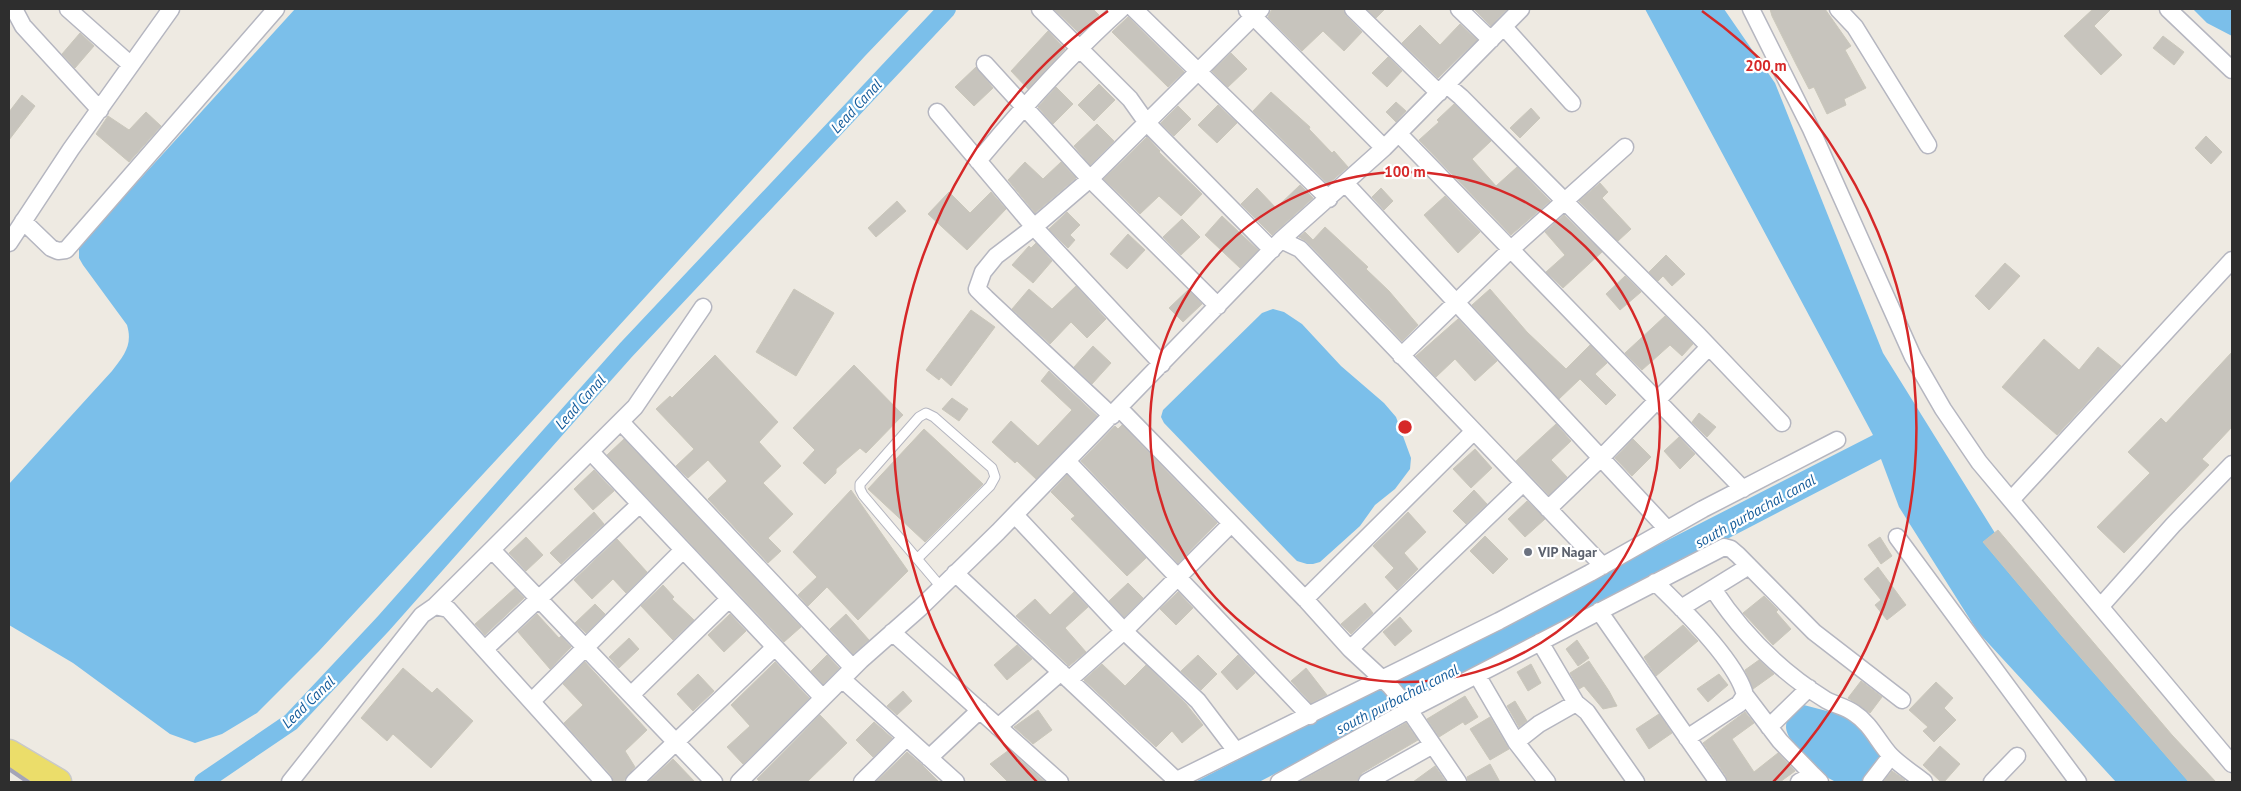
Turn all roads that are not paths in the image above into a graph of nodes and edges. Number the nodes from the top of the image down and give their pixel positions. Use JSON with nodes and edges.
{"nodes":[{"id":1,"x":14,"y":9,"type":"edge"},
{"id":2,"x":68,"y":9,"type":"edge"},
{"id":3,"x":171,"y":9,"type":"edge"},
{"id":4,"x":276,"y":9,"type":"edge"},
{"id":5,"x":1040,"y":9,"type":"edge"},
{"id":6,"x":1121,"y":9,"type":"edge"},
{"id":7,"x":1134,"y":9,"type":"edge"},
{"id":8,"x":1353,"y":9,"type":"edge"},
{"id":9,"x":1459,"y":9,"type":"edge"},
{"id":10,"x":1521,"y":9,"type":"edge"},
{"id":11,"x":1751,"y":9,"type":"edge"},
{"id":12,"x":1838,"y":9,"type":"edge"},
{"id":13,"x":2168,"y":9,"type":"edge"},
{"id":14,"x":1254,"y":11,"type":"edge"},
{"id":15,"x":1504,"y":26,"type":"junction"},
{"id":16,"x":1491,"y":40,"type":"junction"},
{"id":17,"x":1078,"y":48,"type":"junction"},
{"id":18,"x":985,"y":64,"type":"dead end"},
{"id":19,"x":132,"y":66,"type":"junction"},
{"id":20,"x":2232,"y":70,"type":"edge"},
{"id":21,"x":1199,"y":72,"type":"junction"},
{"id":22,"x":1443,"y":89,"type":"junction"},
{"id":23,"x":1572,"y":103,"type":"dead end"},
{"id":24,"x":1024,"y":106,"type":"junction"},
{"id":25,"x":100,"y":110,"type":"junction"},
{"id":26,"x":937,"y":112,"type":"dead end"},
{"id":27,"x":1147,"y":123,"type":"junction"},
{"id":28,"x":1399,"y":134,"type":"junction"},
{"id":29,"x":1928,"y":145,"type":"dead end"},
{"id":30,"x":1625,"y":147,"type":"dead end"},
{"id":31,"x":1384,"y":148,"type":"junction"},
{"id":32,"x":978,"y":161,"type":"junction"},
{"id":33,"x":1090,"y":179,"type":"junction"},
{"id":34,"x":1346,"y":184,"type":"junction"},
{"id":35,"x":1329,"y":199,"type":"junction"},
{"id":36,"x":1564,"y":200,"type":"junction"},
{"id":37,"x":23,"y":221,"type":"junction"},
{"id":38,"x":1034,"y":227,"type":"junction"},
{"id":39,"x":9,"y":243,"type":"edge"},
{"id":40,"x":1277,"y":245,"type":"junction"},
{"id":41,"x":1510,"y":250,"type":"junction"},
{"id":42,"x":2232,"y":260,"type":"edge"},
{"id":43,"x":1455,"y":303,"type":"junction"},
{"id":44,"x":1218,"y":306,"type":"junction"},
{"id":45,"x":703,"y":307,"type":"dead end"},
{"id":46,"x":1709,"y":347,"type":"junction"},
{"id":47,"x":1402,"y":356,"type":"junction"},
{"id":48,"x":1162,"y":364,"type":"junction"},
{"id":49,"x":1656,"y":401,"type":"junction"},
{"id":50,"x":1115,"y":412,"type":"junction"},
{"id":51,"x":621,"y":422,"type":"junction"},
{"id":52,"x":1782,"y":423,"type":"dead end"},
{"id":53,"x":1473,"y":432,"type":"junction"},
{"id":54,"x":1838,"y":440,"type":"dead end"},
{"id":55,"x":591,"y":452,"type":"junction"},
{"id":56,"x":1601,"y":458,"type":"junction"},
{"id":57,"x":1067,"y":461,"type":"junction"},
{"id":58,"x":2232,"y":464,"type":"edge"},
{"id":59,"x":1522,"y":483,"type":"junction"},
{"id":60,"x":1742,"y":489,"type":"junction"},
{"id":61,"x":2011,"y":500,"type":"junction"},
{"id":62,"x":640,"y":504,"type":"junction"},
{"id":63,"x":1548,"y":509,"type":"junction"},
{"id":64,"x":1015,"y":515,"type":"junction"},
{"id":65,"x":1231,"y":524,"type":"junction"},
{"id":66,"x":1667,"y":529,"type":"junction"},
{"id":67,"x":1897,"y":537,"type":"dead end"},
{"id":68,"x":492,"y":550,"type":"junction"},
{"id":69,"x":683,"y":550,"type":"junction"},
{"id":70,"x":917,"y":559,"type":"junction"},
{"id":71,"x":1602,"y":566,"type":"junction"},
{"id":72,"x":1749,"y":566,"type":"junction"},
{"id":73,"x":955,"y":573,"type":"junction"},
{"id":74,"x":1177,"y":577,"type":"junction"},
{"id":75,"x":1655,"y":582,"type":"junction"},
{"id":76,"x":941,"y":587,"type":"junction"},
{"id":77,"x":1713,"y":589,"type":"junction"},
{"id":78,"x":539,"y":598,"type":"junction"},
{"id":79,"x":728,"y":599,"type":"junction"},
{"id":80,"x":1305,"y":599,"type":"junction"},
{"id":81,"x":435,"y":606,"type":"junction"},
{"id":82,"x":2101,"y":606,"type":"junction"},
{"id":83,"x":1681,"y":608,"type":"junction"},
{"id":84,"x":1599,"y":611,"type":"junction"},
{"id":85,"x":1124,"y":631,"type":"junction"},
{"id":86,"x":892,"y":632,"type":"junction"},
{"id":87,"x":1540,"y":642,"type":"junction"},
{"id":88,"x":587,"y":648,"type":"junction"},
{"id":89,"x":774,"y":648,"type":"junction"},
{"id":90,"x":484,"y":649,"type":"junction"},
{"id":91,"x":1350,"y":649,"type":"junction"},
{"id":92,"x":847,"y":674,"type":"junction"},
{"id":93,"x":1477,"y":675,"type":"junction"},
{"id":94,"x":1065,"y":676,"type":"junction"},
{"id":95,"x":1387,"y":682,"type":"junction"},
{"id":96,"x":1809,"y":688,"type":"junction"},
{"id":97,"x":631,"y":695,"type":"junction"},
{"id":98,"x":1745,"y":695,"type":"junction"},
{"id":99,"x":823,"y":698,"type":"junction"},
{"id":100,"x":1902,"y":700,"type":"dead end"},
{"id":101,"x":532,"y":702,"type":"junction"},
{"id":102,"x":1576,"y":703,"type":"junction"},
{"id":103,"x":1407,"y":707,"type":"junction"},
{"id":104,"x":980,"y":710,"type":"junction"},
{"id":105,"x":1310,"y":716,"type":"junction"},
{"id":106,"x":998,"y":726,"type":"junction"},
{"id":107,"x":1769,"y":727,"type":"junction"},
{"id":108,"x":906,"y":738,"type":"junction"},
{"id":109,"x":1687,"y":738,"type":"junction"},
{"id":110,"x":1516,"y":742,"type":"junction"},
{"id":111,"x":676,"y":743,"type":"junction"},
{"id":112,"x":1433,"y":746,"type":"junction"},
{"id":113,"x":1236,"y":751,"type":"junction"},
{"id":114,"x":9,"y":753,"type":"edge"},
{"id":115,"x":1891,"y":756,"type":"junction"},
{"id":116,"x":2017,"y":756,"type":"dead end"},
{"id":117,"x":929,"y":758,"type":"junction"},
{"id":118,"x":2232,"y":764,"type":"edge"},
{"id":119,"x":1375,"y":780,"type":"edge"},
{"id":120,"x":1811,"y":780,"type":"edge"},
{"id":121,"x":1175,"y":781,"type":"edge"},
{"id":122,"x":58,"y":782,"type":"edge"},
{"id":123,"x":290,"y":782,"type":"edge"},
{"id":124,"x":604,"y":782,"type":"edge"},
{"id":125,"x":634,"y":782,"type":"edge"},
{"id":126,"x":714,"y":782,"type":"edge"},
{"id":127,"x":739,"y":782,"type":"edge"},
{"id":128,"x":862,"y":782,"type":"edge"},
{"id":129,"x":956,"y":782,"type":"edge"},
{"id":130,"x":1060,"y":782,"type":"edge"},
{"id":131,"x":1279,"y":782,"type":"edge"},
{"id":132,"x":1458,"y":782,"type":"edge"},
{"id":133,"x":1547,"y":782,"type":"edge"},
{"id":134,"x":1636,"y":782,"type":"edge"},
{"id":135,"x":1718,"y":782,"type":"edge"},
{"id":136,"x":1871,"y":782,"type":"edge"},
{"id":137,"x":1924,"y":782,"type":"edge"},
{"id":138,"x":1992,"y":782,"type":"edge"},
{"id":139,"x":2078,"y":782,"type":"edge"}],
"edges":[{"from":1,"to":25,"type":"street"},
{"from":2,"to":19,"type":"street"},
{"from":3,"to":19,"type":"street"},
{"from":4,"to":37,"type":"street"},
{"from":5,"to":17,"type":"street"},
{"from":6,"to":17,"type":"street"},
{"from":7,"to":21,"type":"street"},
{"from":8,"to":22,"type":"street"},
{"from":9,"to":16,"type":"street"},
{"from":10,"to":15,"type":"street"},
{"from":11,"to":61,"type":"street"},
{"from":12,"to":29,"type":"street"},
{"from":13,"to":20,"type":"street"},
{"from":14,"to":21,"type":"street"},
{"from":14,"to":31,"type":"street"},
{"from":15,"to":16,"type":"street"},
{"from":15,"to":23,"type":"street"},
{"from":16,"to":22,"type":"street"},
{"from":17,"to":24,"type":"street"},
{"from":17,"to":27,"type":"street"},
{"from":18,"to":24,"type":"street"},
{"from":19,"to":25,"type":"street"},
{"from":21,"to":27,"type":"street"},
{"from":21,"to":35,"type":"street"},
{"from":22,"to":28,"type":"street"},
{"from":22,"to":36,"type":"street"},
{"from":24,"to":32,"type":"street"},
{"from":24,"to":33,"type":"street"},
{"from":25,"to":37,"type":"street"},
{"from":26,"to":32,"type":"street"},
{"from":27,"to":33,"type":"street"},
{"from":27,"to":40,"type":"street"},
{"from":28,"to":31,"type":"street"},
{"from":28,"to":41,"type":"street"},
{"from":30,"to":36,"type":"street"},
{"from":31,"to":34,"type":"street"},
{"from":32,"to":38,"type":"street"},
{"from":33,"to":38,"type":"street"},
{"from":33,"to":44,"type":"street"},
{"from":34,"to":35,"type":"street"},
{"from":34,"to":43,"type":"street"},
{"from":35,"to":40,"type":"street"},
{"from":36,"to":41,"type":"street"},
{"from":36,"to":46,"type":"street"},
{"from":37,"to":39,"type":"street"},
{"from":38,"to":48,"type":"street"},
{"from":38,"to":50,"type":"street"},
{"from":40,"to":44,"type":"street"},
{"from":40,"to":47,"type":"street"},
{"from":41,"to":43,"type":"street"},
{"from":41,"to":49,"type":"street"},
{"from":42,"to":61,"type":"street"},
{"from":43,"to":47,"type":"street"},
{"from":43,"to":56,"type":"street"},
{"from":44,"to":48,"type":"street"},
{"from":45,"to":51,"type":"street"},
{"from":46,"to":49,"type":"street"},
{"from":46,"to":52,"type":"street"},
{"from":47,"to":53,"type":"street"},
{"from":48,"to":50,"type":"street"},
{"from":49,"to":56,"type":"street"},
{"from":49,"to":60,"type":"street"},
{"from":50,"to":57,"type":"street"},
{"from":50,"to":65,"type":"street"},
{"from":51,"to":55,"type":"street"},
{"from":51,"to":92,"type":"street"},
{"from":53,"to":59,"type":"street"},
{"from":53,"to":80,"type":"street"},
{"from":54,"to":60,"type":"street"},
{"from":55,"to":62,"type":"street"},
{"from":55,"to":68,"type":"street"},
{"from":56,"to":63,"type":"street"},
{"from":56,"to":66,"type":"street"},
{"from":57,"to":64,"type":"street"},
{"from":57,"to":74,"type":"street"},
{"from":58,"to":82,"type":"street"},
{"from":59,"to":63,"type":"street"},
{"from":59,"to":91,"type":"street"},
{"from":60,"to":66,"type":"street"},
{"from":61,"to":82,"type":"street"},
{"from":62,"to":69,"type":"street"},
{"from":62,"to":78,"type":"street"},
{"from":63,"to":71,"type":"street"},
{"from":64,"to":73,"type":"street"},
{"from":64,"to":85,"type":"street"},
{"from":65,"to":74,"type":"street"},
{"from":65,"to":80,"type":"street"},
{"from":66,"to":71,"type":"street"},
{"from":67,"to":139,"type":"street"},
{"from":68,"to":78,"type":"street"},
{"from":68,"to":81,"type":"street"},
{"from":69,"to":79,"type":"street"},
{"from":69,"to":88,"type":"street"},
{"from":70,"to":70,"type":"lane"},
{"from":70,"to":76,"type":"lane"},
{"from":71,"to":95,"type":"street"},
{"from":72,"to":75,"type":"street"},
{"from":72,"to":77,"type":"street"},
{"from":72,"to":100,"type":"street"},
{"from":73,"to":76,"type":"street"},
{"from":73,"to":94,"type":"street"},
{"from":74,"to":85,"type":"street"},
{"from":74,"to":105,"type":"street"},
{"from":75,"to":83,"type":"street"},
{"from":75,"to":84,"type":"street"},
{"from":76,"to":86,"type":"street"},
{"from":77,"to":83,"type":"street"},
{"from":77,"to":96,"type":"street"},
{"from":78,"to":88,"type":"street"},
{"from":78,"to":90,"type":"street"},
{"from":79,"to":89,"type":"street"},
{"from":79,"to":97,"type":"street"},
{"from":80,"to":91,"type":"street"},
{"from":81,"to":90,"type":"street"},
{"from":81,"to":123,"type":"street"},
{"from":82,"to":118,"type":"street"},
{"from":83,"to":98,"type":"street"},
{"from":84,"to":87,"type":"street"},
{"from":84,"to":109,"type":"street"},
{"from":85,"to":94,"type":"street"},
{"from":85,"to":113,"type":"street"},
{"from":86,"to":92,"type":"street"},
{"from":86,"to":104,"type":"street"},
{"from":87,"to":93,"type":"street"},
{"from":87,"to":102,"type":"street"},
{"from":88,"to":97,"type":"street"},
{"from":88,"to":101,"type":"street"},
{"from":89,"to":99,"type":"street"},
{"from":89,"to":111,"type":"street"},
{"from":90,"to":101,"type":"street"},
{"from":91,"to":95,"type":"street"},
{"from":92,"to":99,"type":"street"},
{"from":92,"to":108,"type":"street"},
{"from":93,"to":103,"type":"street"},
{"from":93,"to":110,"type":"street"},
{"from":94,"to":106,"type":"street"},
{"from":94,"to":121,"type":"street"},
{"from":95,"to":103,"type":"street"},
{"from":95,"to":105,"type":"street"},
{"from":96,"to":107,"type":"street"},
{"from":96,"to":115,"type":"street"},
{"from":97,"to":111,"type":"street"},
{"from":98,"to":107,"type":"street"},
{"from":98,"to":109,"type":"street"},
{"from":99,"to":127,"type":"street"},
{"from":101,"to":124,"type":"street"},
{"from":102,"to":110,"type":"street"},
{"from":102,"to":134,"type":"street"},
{"from":103,"to":112,"type":"street"},
{"from":103,"to":131,"type":"street"},
{"from":104,"to":106,"type":"street"},
{"from":104,"to":117,"type":"street"},
{"from":105,"to":113,"type":"street"},
{"from":106,"to":130,"type":"street"},
{"from":107,"to":120,"type":"street"},
{"from":108,"to":117,"type":"street"},
{"from":108,"to":128,"type":"street"},
{"from":109,"to":135,"type":"street"},
{"from":110,"to":133,"type":"street"},
{"from":111,"to":125,"type":"street"},
{"from":111,"to":126,"type":"street"},
{"from":112,"to":119,"type":"street"},
{"from":112,"to":132,"type":"street"},
{"from":113,"to":121,"type":"street"},
{"from":114,"to":122,"type":"main road"},
{"from":115,"to":136,"type":"street"},
{"from":115,"to":137,"type":"street"},
{"from":116,"to":138,"type":"street"},
{"from":117,"to":129,"type":"street"}]}
